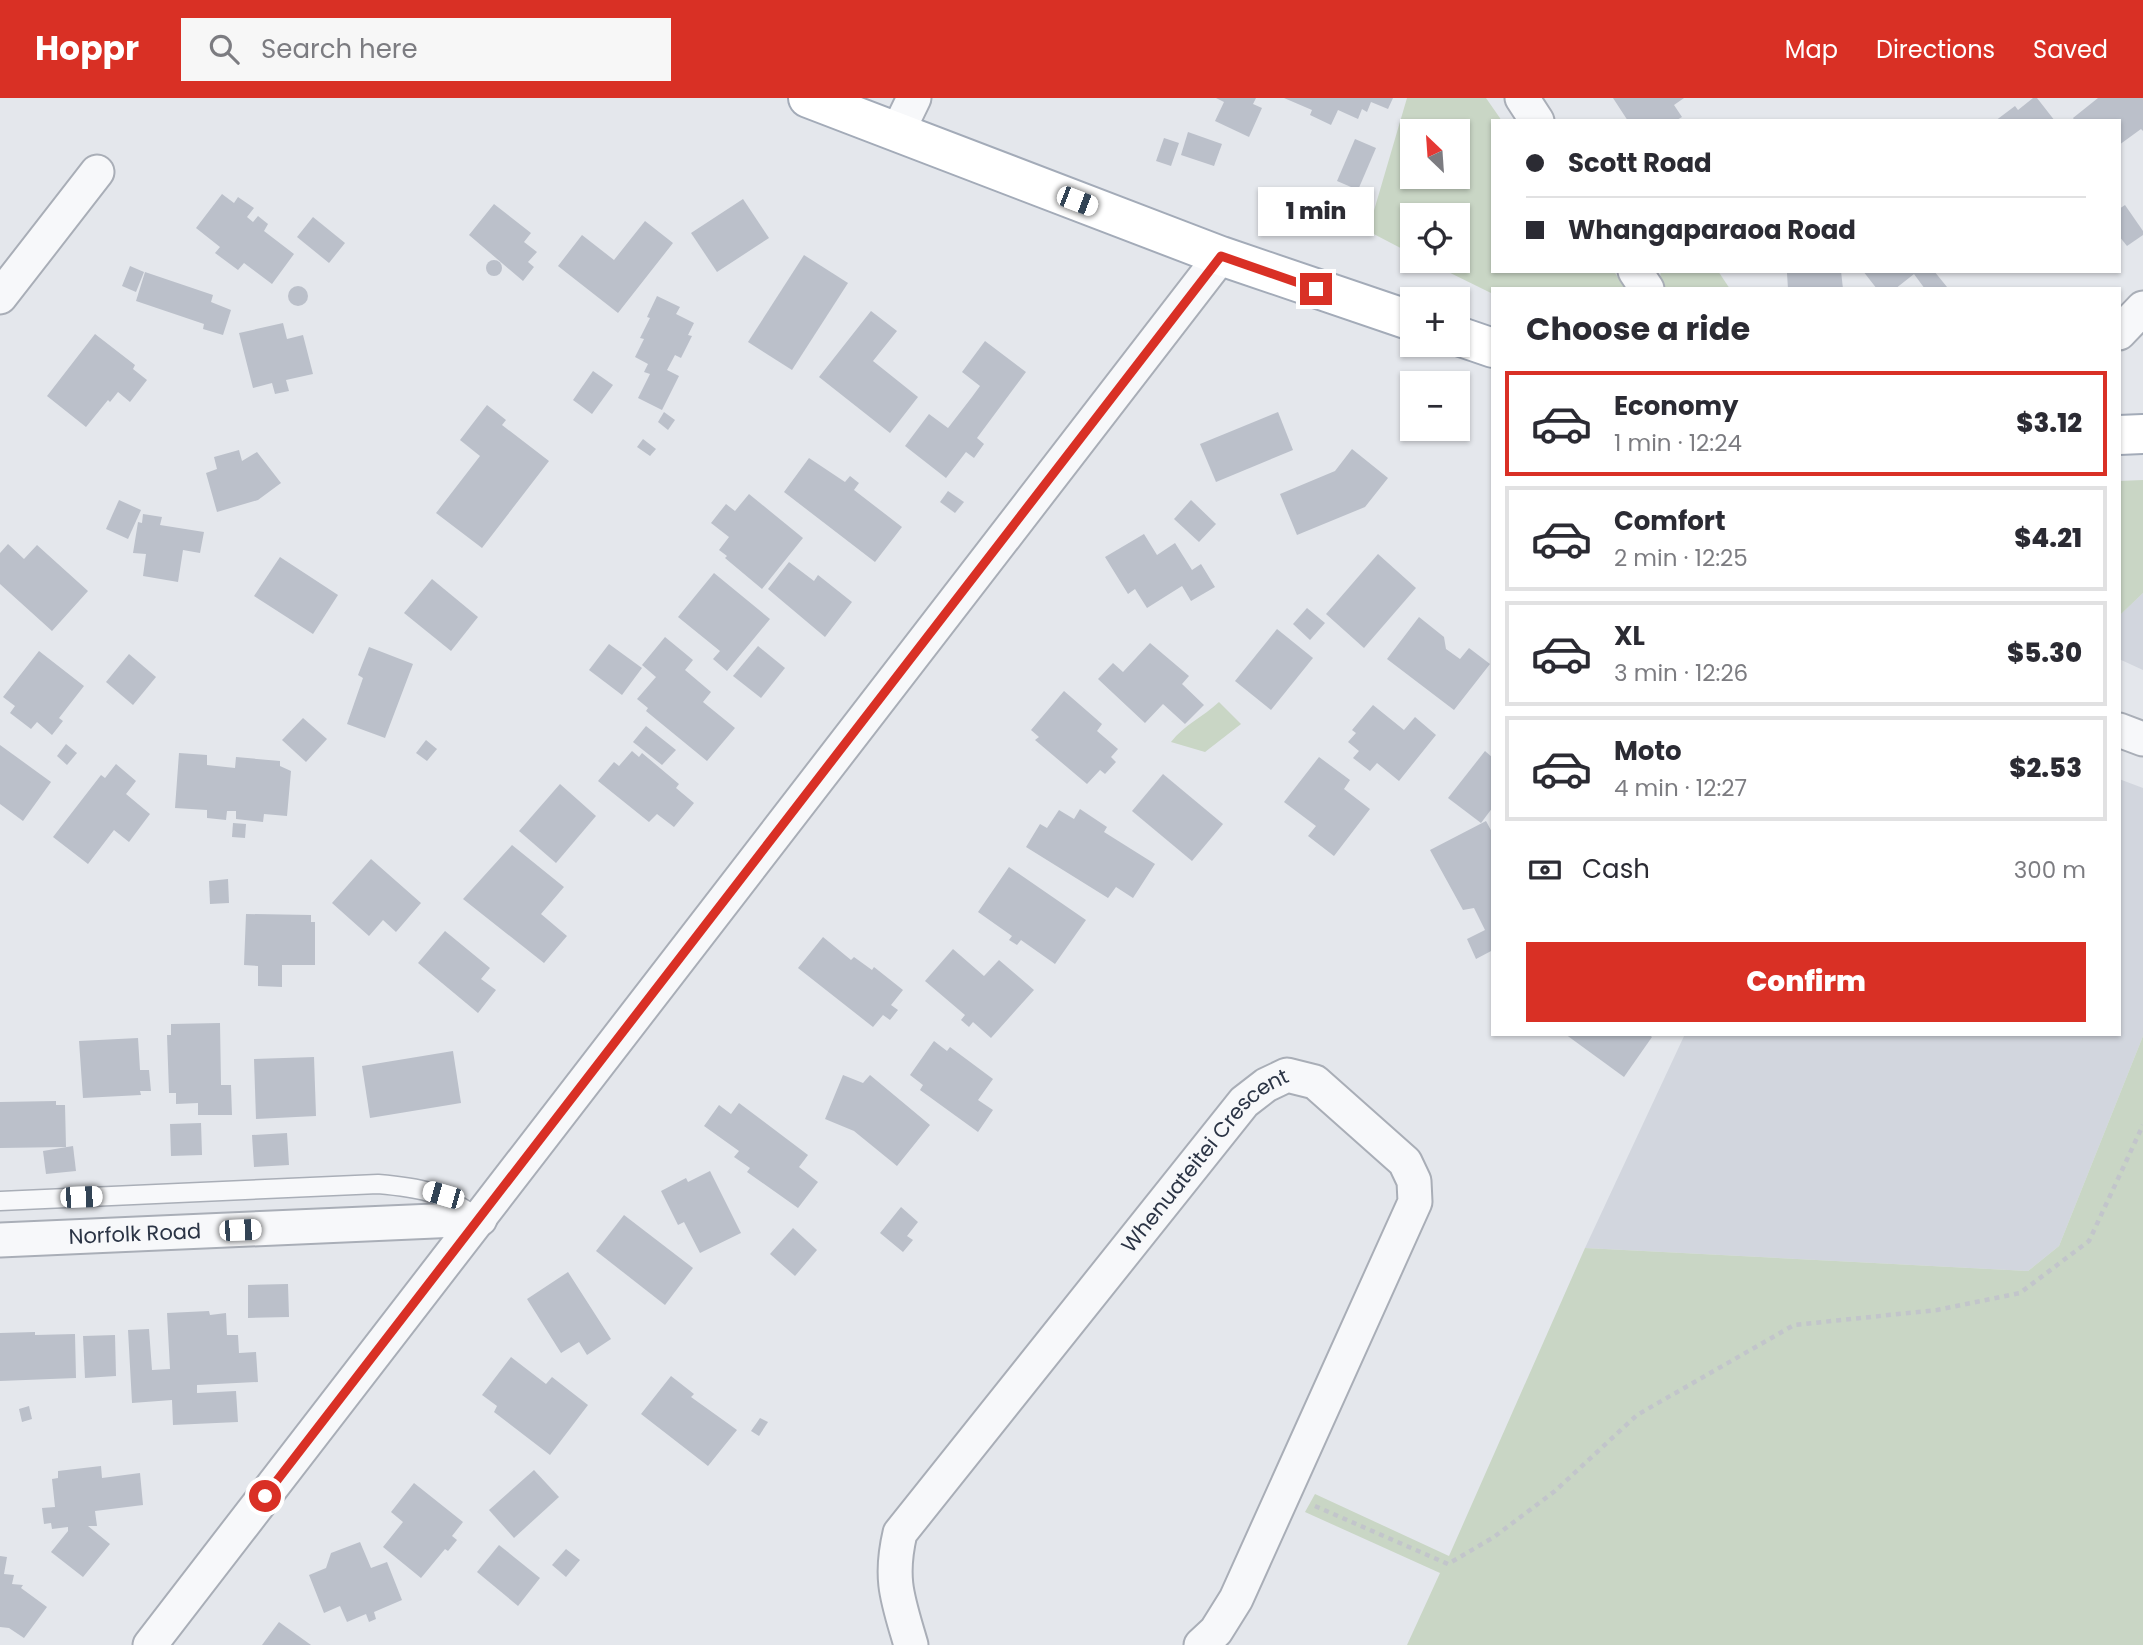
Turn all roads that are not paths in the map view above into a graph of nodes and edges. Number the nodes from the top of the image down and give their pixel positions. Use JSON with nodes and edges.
{"nodes":[{"id":1,"x":808,"y":98,"type":"edge"},
{"id":2,"x":1522,"y":98,"type":"edge"},
{"id":3,"x":906,"y":115,"type":"edge"},
{"id":4,"x":1535,"y":119,"type":"edge"},
{"id":5,"x":97,"y":172,"type":"dead end"},
{"id":6,"x":1221,"y":256,"type":"junction"},
{"id":7,"x":0,"y":297,"type":"edge"},
{"id":8,"x":2143,"y":309,"type":"edge"},
{"id":9,"x":1400,"y":317,"type":"edge"},
{"id":10,"x":2121,"y":331,"type":"edge"},
{"id":11,"x":1470,"y":340,"type":"edge"},
{"id":12,"x":1491,"y":347,"type":"edge"},
{"id":13,"x":2143,"y":434,"type":"edge"},
{"id":14,"x":2121,"y":435,"type":"edge"},
{"id":15,"x":2121,"y":731,"type":"edge"},
{"id":16,"x":2143,"y":739,"type":"edge"},
{"id":17,"x":0,"y":1200,"type":"edge"},
{"id":18,"x":480,"y":1219,"type":"junction"},
{"id":19,"x":0,"y":1240,"type":"edge"},
{"id":20,"x":150,"y":1645,"type":"edge"},
{"id":21,"x":911,"y":1645,"type":"edge"},
{"id":22,"x":1201,"y":1645,"type":"edge"}],
"edges":[{"from":1,"to":3,"type":"main road"},
{"from":2,"to":4,"type":"street"},
{"from":3,"to":6,"type":"main road"},
{"from":5,"to":7,"type":"street"},
{"from":6,"to":9,"type":"main road"},
{"from":6,"to":18,"type":"street"},
{"from":8,"to":10,"type":"street"},
{"from":11,"to":12,"type":"main road"},
{"from":13,"to":14,"type":"main road"},
{"from":15,"to":16,"type":"street"},
{"from":17,"to":18,"type":"lane"},
{"from":18,"to":19,"type":"street","name":"Norfolk Road"},
{"from":18,"to":20,"type":"street"},
{"from":21,"to":22,"type":"street","name":"Whenuateitei Crescent"}]}
